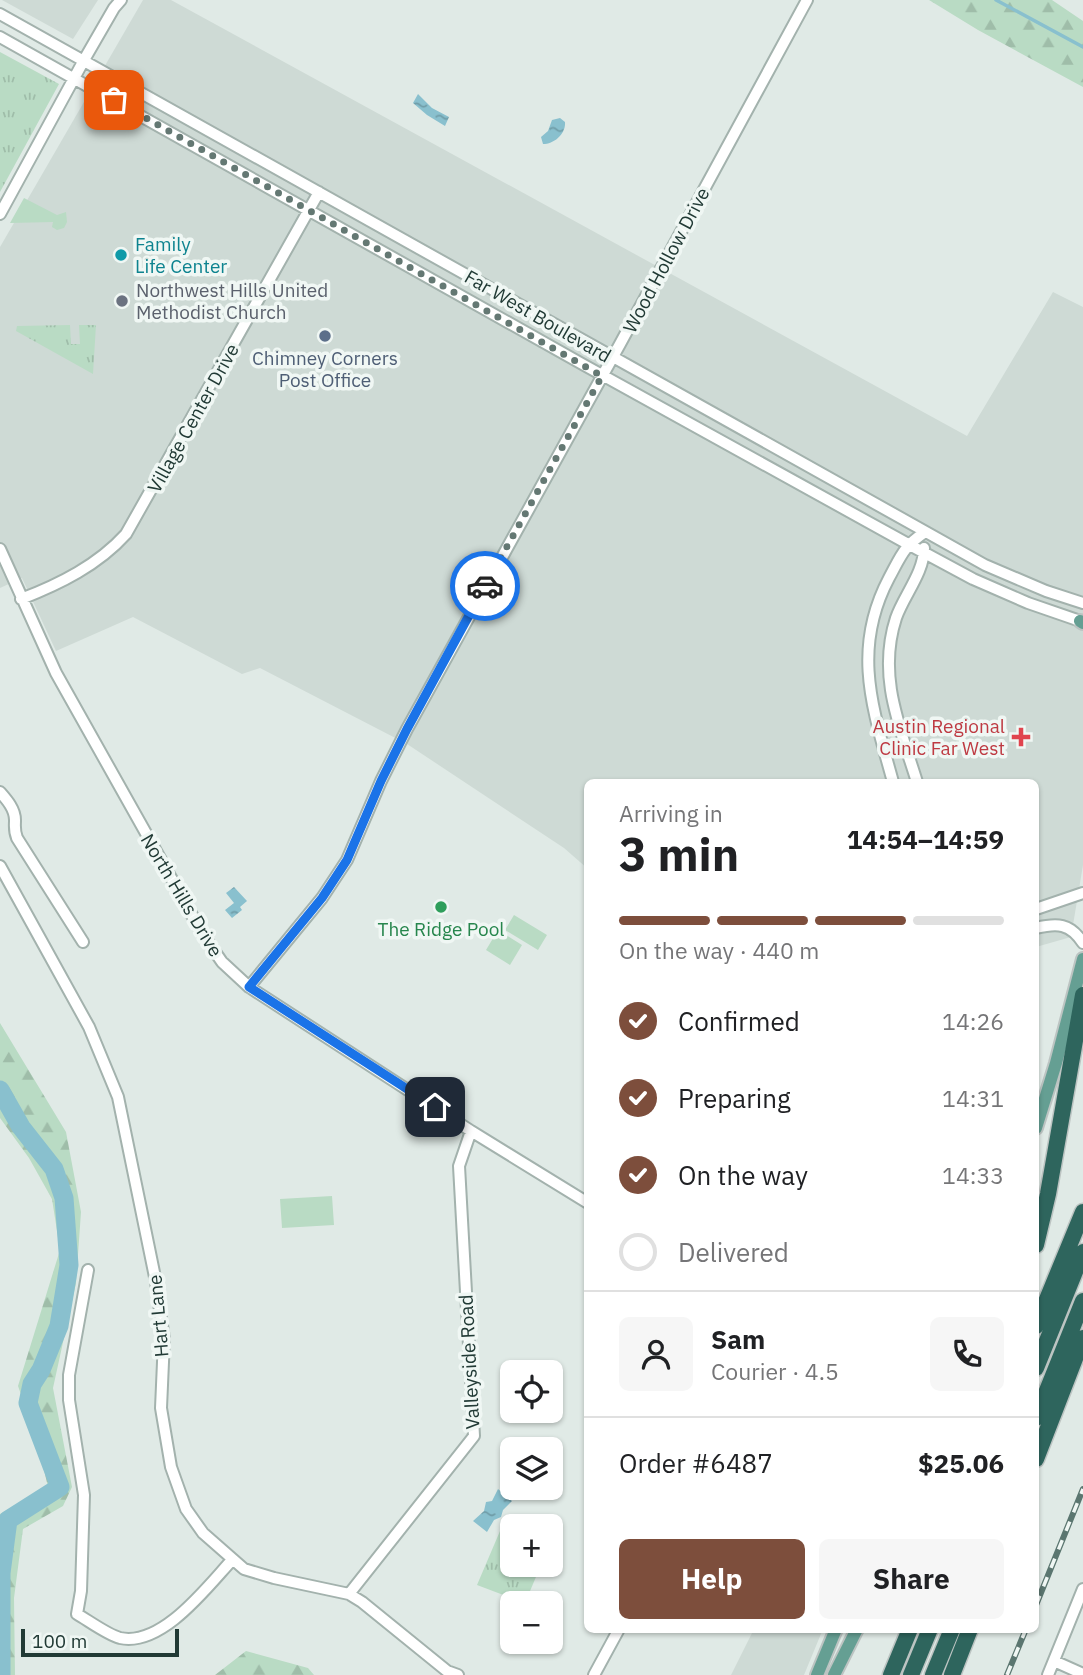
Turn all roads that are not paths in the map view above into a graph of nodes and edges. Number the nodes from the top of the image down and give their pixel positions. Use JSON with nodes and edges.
{"nodes":[{"id":1,"x":121,"y":0,"type":"edge"},
{"id":2,"x":807,"y":0,"type":"edge"},
{"id":3,"x":0,"y":14,"type":"edge"},
{"id":4,"x":0,"y":37,"type":"edge"},
{"id":5,"x":84,"y":60,"type":"junction"},
{"id":6,"x":75,"y":78,"type":"junction"},
{"id":7,"x":319,"y":192,"type":"junction"},
{"id":8,"x":310,"y":210,"type":"junction"},
{"id":9,"x":0,"y":214,"type":"edge"},
{"id":10,"x":612,"y":359,"type":"junction"},
{"id":11,"x":602,"y":376,"type":"junction"},
{"id":12,"x":925,"y":533,"type":"junction"},
{"id":13,"x":908,"y":544,"type":"junction"},
{"id":14,"x":0,"y":549,"type":"edge"},
{"id":15,"x":924,"y":553,"type":"junction"},
{"id":16,"x":22,"y":599,"type":"junction"},
{"id":17,"x":1083,"y":603,"type":"edge"},
{"id":18,"x":1082,"y":622,"type":"edge"},
{"id":19,"x":903,"y":736,"type":"junction"},
{"id":20,"x":884,"y":748,"type":"junction"},
{"id":21,"x":892,"y":779,"type":"edge"},
{"id":22,"x":916,"y":779,"type":"edge"},
{"id":23,"x":0,"y":792,"type":"edge"},
{"id":24,"x":0,"y":866,"type":"edge"},
{"id":25,"x":1083,"y":893,"type":"edge"},
{"id":26,"x":1039,"y":908,"type":"edge"},
{"id":27,"x":1039,"y":927,"type":"edge"},
{"id":28,"x":83,"y":942,"type":"dead end"},
{"id":29,"x":1083,"y":943,"type":"edge"},
{"id":30,"x":1083,"y":959,"type":"edge"},
{"id":31,"x":249,"y":987,"type":"junction"},
{"id":32,"x":1083,"y":995,"type":"edge"},
{"id":33,"x":1039,"y":1118,"type":"edge"},
{"id":34,"x":471,"y":1131,"type":"junction"},
{"id":35,"x":584,"y":1201,"type":"edge"},
{"id":36,"x":1083,"y":1212,"type":"edge"},
{"id":37,"x":1039,"y":1232,"type":"edge"},
{"id":38,"x":1083,"y":1252,"type":"edge"},
{"id":39,"x":88,"y":1270,"type":"dead end"},
{"id":40,"x":1083,"y":1301,"type":"edge"},
{"id":41,"x":1039,"y":1319,"type":"edge"},
{"id":42,"x":1083,"y":1338,"type":"edge"},
{"id":43,"x":1039,"y":1361,"type":"edge"},
{"id":44,"x":1039,"y":1411,"type":"edge"},
{"id":45,"x":1039,"y":1451,"type":"edge"},
{"id":46,"x":232,"y":1560,"type":"junction"},
{"id":47,"x":1083,"y":1589,"type":"edge"},
{"id":48,"x":349,"y":1594,"type":"junction"},
{"id":49,"x":617,"y":1633,"type":"edge"},
{"id":50,"x":834,"y":1633,"type":"edge"},
{"id":51,"x":855,"y":1633,"type":"edge"},
{"id":52,"x":908,"y":1633,"type":"edge"},
{"id":53,"x":928,"y":1633,"type":"edge"},
{"id":54,"x":968,"y":1633,"type":"edge"},
{"id":55,"x":949,"y":1636,"type":"edge"},
{"id":56,"x":1054,"y":1661,"type":"junction"},
{"id":57,"x":450,"y":1673,"type":"edge"},
{"id":58,"x":1083,"y":1674,"type":"edge"},
{"id":59,"x":594,"y":1675,"type":"edge"},
{"id":60,"x":817,"y":1675,"type":"edge"},
{"id":61,"x":834,"y":1675,"type":"edge"},
{"id":62,"x":891,"y":1675,"type":"edge"},
{"id":63,"x":911,"y":1675,"type":"edge"},
{"id":64,"x":934,"y":1675,"type":"edge"},
{"id":65,"x":952,"y":1675,"type":"edge"},
{"id":66,"x":1048,"y":1675,"type":"edge"}],
"edges":[{"from":1,"to":5,"type":"street"},
{"from":2,"to":10,"type":"street","name":"Wood Hollow Drive"},
{"from":3,"to":5,"type":"street","name":"Far West Boulevard"},
{"from":4,"to":6,"type":"street","name":"Far West Boulevard"},
{"from":5,"to":6,"type":"street"},
{"from":5,"to":7,"type":"street","name":"Far West Boulevard"},
{"from":6,"to":8,"type":"street","name":"Far West Boulevard"},
{"from":6,"to":9,"type":"street"},
{"from":7,"to":8,"type":"street","name":"Village Center Drive"},
{"from":7,"to":10,"type":"street","name":"Far West Boulevard"},
{"from":8,"to":11,"type":"street","name":"Far West Boulevard"},
{"from":8,"to":16,"type":"street","name":"Village Center Drive"},
{"from":10,"to":11,"type":"street","name":"Wood Hollow Drive"},
{"from":10,"to":12,"type":"street","name":"Far West Boulevard"},
{"from":11,"to":13,"type":"street","name":"Far West Boulevard"},
{"from":11,"to":31,"type":"street","name":"Wood Hollow Drive"},
{"from":12,"to":13,"type":"street"},
{"from":12,"to":15,"type":"street"},
{"from":12,"to":17,"type":"street","name":"Far West Boulevard"},
{"from":13,"to":15,"type":"street","name":"Far West Boulevard"},
{"from":13,"to":20,"type":"street"},
{"from":14,"to":16,"type":"street","name":"North Hills Drive"},
{"from":15,"to":18,"type":"street","name":"Far West Boulevard"},
{"from":15,"to":19,"type":"street"},
{"from":16,"to":31,"type":"street","name":"North Hills Drive"},
{"from":19,"to":20,"type":"street"},
{"from":19,"to":22,"type":"street"},
{"from":20,"to":21,"type":"street"},
{"from":23,"to":28,"type":"street"},
{"from":24,"to":46,"type":"street","name":"Hart Lane"},
{"from":25,"to":26,"type":"street"},
{"from":27,"to":29,"type":"street"},
{"from":30,"to":33,"type":"main road"},
{"from":31,"to":34,"type":"street","name":"North Hills Drive"},
{"from":32,"to":37,"type":"highway"},
{"from":34,"to":35,"type":"street","name":"North Hills Drive"},
{"from":34,"to":48,"type":"street","name":"Valleyside Road"},
{"from":36,"to":41,"type":"highway"},
{"from":38,"to":43,"type":"highway"},
{"from":39,"to":46,"type":"street"},
{"from":40,"to":44,"type":"highway"},
{"from":42,"to":45,"type":"highway"},
{"from":46,"to":48,"type":"street","name":"Hart Lane"},
{"from":47,"to":56,"type":"street"},
{"from":48,"to":57,"type":"street","name":"Hart Lane"},
{"from":49,"to":59,"type":"street"},
{"from":50,"to":60,"type":"main road"},
{"from":51,"to":61,"type":"main road"},
{"from":52,"to":62,"type":"highway"},
{"from":53,"to":63,"type":"highway"},
{"from":54,"to":65,"type":"highway"},
{"from":55,"to":64,"type":"highway"},
{"from":56,"to":58,"type":"street"},
{"from":56,"to":66,"type":"street"}]}
